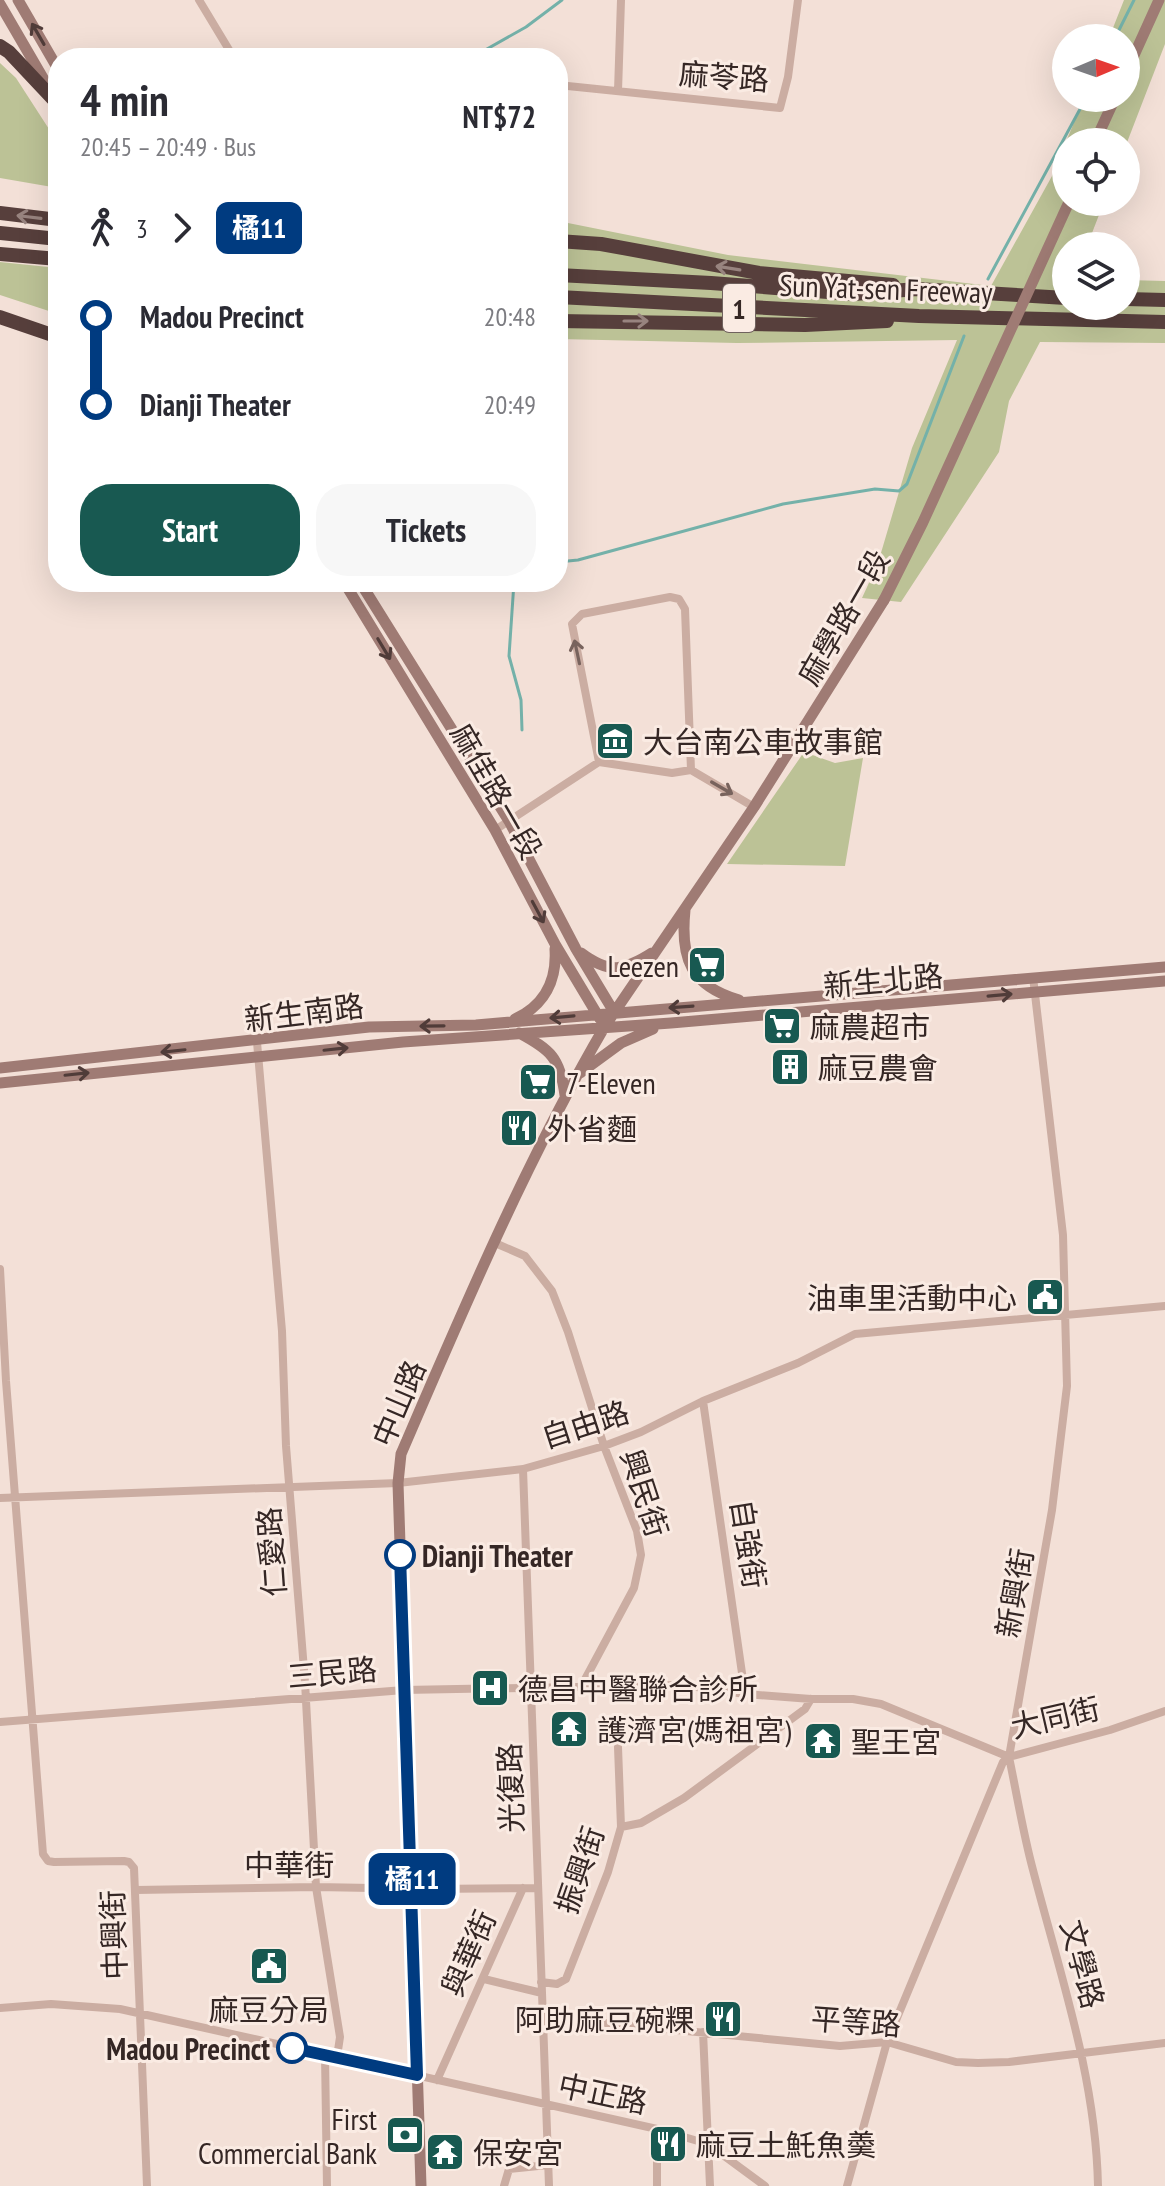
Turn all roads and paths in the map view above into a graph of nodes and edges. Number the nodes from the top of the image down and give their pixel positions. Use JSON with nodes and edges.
{"nodes":[{"id":1,"x":18,"y":0,"type":"edge"},
{"id":2,"x":199,"y":0,"type":"edge"},
{"id":3,"x":621,"y":0,"type":"edge"},
{"id":4,"x":798,"y":0,"type":"edge"},
{"id":5,"x":1159,"y":0,"type":"edge"},
{"id":6,"x":0,"y":4,"type":"edge"},
{"id":7,"x":1140,"y":42,"type":"edge"},
{"id":8,"x":0,"y":46,"type":"edge"},
{"id":9,"x":228,"y":48,"type":"edge"},
{"id":10,"x":48,"y":52,"type":"edge"},
{"id":11,"x":568,"y":86,"type":"edge"},
{"id":12,"x":48,"y":87,"type":"edge"},
{"id":13,"x":618,"y":91,"type":"junction"},
{"id":14,"x":48,"y":93,"type":"edge"},
{"id":15,"x":0,"y":213,"type":"edge"},
{"id":16,"x":1063,"y":216,"type":"edge"},
{"id":17,"x":48,"y":219,"type":"edge"},
{"id":18,"x":0,"y":233,"type":"edge"},
{"id":19,"x":48,"y":238,"type":"edge"},
{"id":20,"x":568,"y":244,"type":"edge"},
{"id":21,"x":0,"y":254,"type":"edge"},
{"id":22,"x":48,"y":258,"type":"edge"},
{"id":23,"x":568,"y":276,"type":"edge"},
{"id":24,"x":917,"y":289,"type":"junction"},
{"id":25,"x":1052,"y":297,"type":"edge"},
{"id":26,"x":568,"y":298,"type":"edge"},
{"id":27,"x":1140,"y":299,"type":"edge"},
{"id":28,"x":1165,"y":300,"type":"edge"},
{"id":29,"x":919,"y":316,"type":"junction"},
{"id":30,"x":0,"y":317,"type":"edge"},
{"id":31,"x":568,"y":321,"type":"edge"},
{"id":32,"x":19,"y":322,"type":"junction"},
{"id":33,"x":1165,"y":322,"type":"edge"},
{"id":34,"x":48,"y":328,"type":"edge"},
{"id":35,"x":48,"y":333,"type":"edge"},
{"id":36,"x":350,"y":592,"type":"edge"},
{"id":37,"x":366,"y":592,"type":"edge"},
{"id":38,"x":599,"y":762,"type":"junction"},
{"id":39,"x":691,"y":770,"type":"junction"},
{"id":40,"x":754,"y":807,"type":"junction"},
{"id":41,"x":509,"y":821,"type":"junction"},
{"id":42,"x":495,"y":830,"type":"junction"},
{"id":43,"x":685,"y":909,"type":"junction"},
{"id":44,"x":555,"y":944,"type":"junction"},
{"id":45,"x":576,"y":949,"type":"junction"},
{"id":46,"x":656,"y":950,"type":"junction"},
{"id":47,"x":1165,"y":967,"type":"edge"},
{"id":48,"x":1033,"y":977,"type":"junction"},
{"id":49,"x":1165,"y":981,"type":"edge"},
{"id":50,"x":1033,"y":992,"type":"junction"},
{"id":51,"x":747,"y":1002,"type":"junction"},
{"id":52,"x":614,"y":1012,"type":"junction"},
{"id":53,"x":597,"y":1013,"type":"junction"},
{"id":54,"x":510,"y":1021,"type":"junction"},
{"id":55,"x":671,"y":1023,"type":"junction"},
{"id":56,"x":605,"y":1026,"type":"junction"},
{"id":57,"x":518,"y":1033,"type":"junction"},
{"id":58,"x":257,"y":1042,"type":"junction"},
{"id":59,"x":258,"y":1056,"type":"junction"},
{"id":60,"x":0,"y":1068,"type":"edge"},
{"id":61,"x":576,"y":1076,"type":"junction"},
{"id":62,"x":0,"y":1083,"type":"edge"},
{"id":63,"x":565,"y":1097,"type":"junction"},
{"id":64,"x":495,"y":1243,"type":"junction"},
{"id":65,"x":0,"y":1269,"type":"edge"},
{"id":66,"x":1165,"y":1306,"type":"edge"},
{"id":67,"x":1067,"y":1315,"type":"junction"},
{"id":68,"x":703,"y":1401,"type":"junction"},
{"id":69,"x":604,"y":1446,"type":"junction"},
{"id":70,"x":523,"y":1469,"type":"junction"},
{"id":71,"x":398,"y":1483,"type":"junction"},
{"id":72,"x":291,"y":1489,"type":"junction"},
{"id":73,"x":0,"y":1498,"type":"edge"},
{"id":74,"x":15,"y":1498,"type":"junction"},
{"id":75,"x":582,"y":1685,"type":"junction"},
{"id":76,"x":531,"y":1687,"type":"junction"},
{"id":77,"x":404,"y":1690,"type":"junction"},
{"id":78,"x":745,"y":1694,"type":"junction"},
{"id":79,"x":306,"y":1698,"type":"junction"},
{"id":80,"x":811,"y":1699,"type":"junction"},
{"id":81,"x":1165,"y":1711,"type":"edge"},
{"id":82,"x":33,"y":1720,"type":"junction"},
{"id":83,"x":0,"y":1722,"type":"edge"},
{"id":84,"x":618,"y":1747,"type":"dead end"},
{"id":85,"x":1009,"y":1757,"type":"junction"},
{"id":86,"x":621,"y":1827,"type":"junction"},
{"id":87,"x":316,"y":1887,"type":"junction"},
{"id":88,"x":523,"y":1888,"type":"junction"},
{"id":89,"x":538,"y":1888,"type":"junction"},
{"id":90,"x":412,"y":1889,"type":"junction"},
{"id":91,"x":136,"y":1890,"type":"junction"},
{"id":92,"x":484,"y":1979,"type":"junction"},
{"id":93,"x":541,"y":1982,"type":"junction"},
{"id":94,"x":542,"y":1993,"type":"junction"},
{"id":95,"x":0,"y":2008,"type":"edge"},
{"id":96,"x":141,"y":2014,"type":"junction"},
{"id":97,"x":542,"y":2017,"type":"junction"},
{"id":98,"x":703,"y":2032,"type":"junction"},
{"id":99,"x":887,"y":2042,"type":"junction"},
{"id":100,"x":1165,"y":2043,"type":"edge"},
{"id":101,"x":1081,"y":2053,"type":"junction"},
{"id":102,"x":325,"y":2055,"type":"junction"},
{"id":103,"x":337,"y":2057,"type":"junction"},
{"id":104,"x":417,"y":2075,"type":"junction"},
{"id":105,"x":437,"y":2080,"type":"junction"},
{"id":106,"x":545,"y":2105,"type":"junction"},
{"id":107,"x":657,"y":2129,"type":"junction"},
{"id":108,"x":708,"y":2144,"type":"junction"},
{"id":109,"x":548,"y":2165,"type":"junction"},
{"id":110,"x":147,"y":2186,"type":"edge"},
{"id":111,"x":327,"y":2186,"type":"edge"},
{"id":112,"x":421,"y":2186,"type":"edge"},
{"id":113,"x":504,"y":2186,"type":"edge"},
{"id":114,"x":549,"y":2186,"type":"edge"},
{"id":115,"x":657,"y":2186,"type":"edge"},
{"id":116,"x":710,"y":2186,"type":"edge"},
{"id":117,"x":765,"y":2186,"type":"edge"},
{"id":118,"x":847,"y":2186,"type":"edge"},
{"id":119,"x":1098,"y":2186,"type":"edge"}],
"edges":[{"from":10,"to":1,"type":"main road","one_way":true},
{"from":2,"to":9,"type":"street"},
{"from":3,"to":13,"type":"street"},
{"from":4,"to":13,"type":"street","name":"麻苓路"},
{"from":5,"to":7,"type":"main road"},
{"from":6,"to":12,"type":"main road"},
{"from":8,"to":14,"type":"highway"},
{"from":11,"to":13,"type":"street","name":"麻苓路"},
{"from":17,"to":15,"type":"highway","one_way":true},
{"from":16,"to":40,"type":"main road","name":"麻學路一段","bridge":true},
{"from":18,"to":19,"type":"highway"},
{"from":24,"to":20,"type":"highway","one_way":true},
{"from":21,"to":22,"type":"highway"},
{"from":23,"to":24,"type":"highway","name":"Sun Yat-sen Freeway","number":"1"},
{"from":24,"to":25,"type":"highway","name":"Sun Yat-sen Freeway","number":"1"},
{"from":26,"to":29,"type":"highway","name":"Sun Yat-sen Freeway","number":"1"},
{"from":27,"to":28,"type":"highway"},
{"from":31,"to":29,"type":"highway","one_way":true},
{"from":29,"to":33,"type":"highway","name":"Sun Yat-sen Freeway","number":"1"},
{"from":30,"to":32,"type":"highway"},
{"from":32,"to":34,"type":"highway"},
{"from":32,"to":35,"type":"highway"},
{"from":36,"to":42,"type":"main road","name":"麻佳路一段","one_way":true},
{"from":37,"to":41,"type":"main road","name":"麻佳路一段"},
{"from":38,"to":39,"type":"street"},
{"from":38,"to":39,"type":"street","one_way":true},
{"from":38,"to":41,"type":"street"},
{"from":39,"to":40,"type":"street","one_way":true},
{"from":40,"to":43,"type":"main road","name":"麻學路一段"},
{"from":41,"to":42,"type":"street"},
{"from":41,"to":45,"type":"main road","name":"麻佳路一段"},
{"from":42,"to":44,"type":"main road","name":"麻佳路一段","one_way":true},
{"from":43,"to":46,"type":"main road","name":"麻學路一段"},
{"from":43,"to":51,"type":"main road"},
{"from":44,"to":53,"type":"main road","name":"麻佳路一段"},
{"from":44,"to":54,"type":"main road"},
{"from":45,"to":46,"type":"main road"},
{"from":45,"to":52,"type":"main road","name":"麻佳路一段"},
{"from":46,"to":52,"type":"main road","name":"麻學路一段"},
{"from":47,"to":48,"type":"main road","name":"新生北路"},
{"from":48,"to":50,"type":"street","name":"新興街"},
{"from":48,"to":51,"type":"main road","name":"新生北路"},
{"from":49,"to":50,"type":"main road","name":"新生北路"},
{"from":55,"to":50,"type":"main road","name":"新生北路","one_way":true},
{"from":50,"to":67,"type":"street","name":"新興街"},
{"from":51,"to":52,"type":"main road","name":"新生北路","one_way":true},
{"from":52,"to":53,"type":"main road","name":"新生南路"},
{"from":52,"to":56,"type":"main road","name":"麻學路一段"},
{"from":53,"to":54,"type":"main road","name":"新生南路","one_way":true},
{"from":53,"to":56,"type":"main road","name":"麻佳路一段"},
{"from":54,"to":58,"type":"main road","name":"新生南路","one_way":true},
{"from":55,"to":56,"type":"main road","name":"新生北路"},
{"from":55,"to":61,"type":"main road"},
{"from":56,"to":57,"type":"main road","name":"新生南路"},
{"from":56,"to":61,"type":"main road","name":"中山路"},
{"from":59,"to":57,"type":"main road","name":"新生南路","one_way":true},
{"from":57,"to":63,"type":"main road"},
{"from":58,"to":59,"type":"street","name":"仁愛路"},
{"from":58,"to":60,"type":"main road","name":"新生南路","one_way":true},
{"from":62,"to":59,"type":"main road","name":"新生南路","one_way":true},
{"from":59,"to":72,"type":"street","name":"仁愛路"},
{"from":61,"to":63,"type":"main road","name":"中山路"},
{"from":63,"to":64,"type":"main road","name":"中山路"},
{"from":64,"to":69,"type":"street","name":"興民街"},
{"from":64,"to":71,"type":"main road","name":"中山路"},
{"from":65,"to":74,"type":"street","name":"中興街"},
{"from":66,"to":67,"type":"street","name":"自由路"},
{"from":67,"to":68,"type":"street","name":"自由路"},
{"from":67,"to":85,"type":"street","name":"新興街"},
{"from":68,"to":69,"type":"street","name":"自由路"},
{"from":68,"to":78,"type":"street","name":"自強街"},
{"from":69,"to":70,"type":"street","name":"自由路"},
{"from":69,"to":75,"type":"street","name":"興民街"},
{"from":70,"to":71,"type":"street","name":"自由路"},
{"from":70,"to":76,"type":"street","name":"光復路"},
{"from":71,"to":72,"type":"street","name":"自由路"},
{"from":71,"to":77,"type":"main road","name":"中山路"},
{"from":72,"to":74,"type":"street","name":"自由路"},
{"from":72,"to":79,"type":"street","name":"仁愛路"},
{"from":73,"to":74,"type":"street","name":"自由路"},
{"from":74,"to":82,"type":"street","name":"中興街"},
{"from":75,"to":76,"type":"street","name":"三民路"},
{"from":75,"to":78,"type":"street","name":"三民路"},
{"from":76,"to":77,"type":"street","name":"三民路"},
{"from":76,"to":89,"type":"street","name":"光復路"},
{"from":77,"to":79,"type":"street","name":"三民路"},
{"from":77,"to":90,"type":"main road","name":"中山路"},
{"from":78,"to":80,"type":"street","name":"三民路"},
{"from":79,"to":82,"type":"street","name":"三民路"},
{"from":79,"to":87,"type":"street","name":"仁愛路"},
{"from":80,"to":85,"type":"street","name":"大同街"},
{"from":80,"to":86,"type":"street"},
{"from":81,"to":85,"type":"street","name":"大同街"},
{"from":82,"to":83,"type":"street","name":"三民路"},
{"from":82,"to":91,"type":"street","name":"中興街"},
{"from":84,"to":86,"type":"street","name":"振興街"},
{"from":85,"to":99,"type":"street","name":"新興街"},
{"from":85,"to":101,"type":"street","name":"文學路"},
{"from":86,"to":93,"type":"street","name":"振興街"},
{"from":87,"to":90,"type":"street","name":"中華街"},
{"from":87,"to":91,"type":"street","name":"中華街"},
{"from":87,"to":103,"type":"street","name":"仁愛路"},
{"from":88,"to":89,"type":"street","name":"中華街"},
{"from":88,"to":90,"type":"street","name":"中華街"},
{"from":88,"to":92,"type":"street","name":"與華街"},
{"from":89,"to":93,"type":"street","name":"光復路"},
{"from":90,"to":104,"type":"main road","name":"中山路"},
{"from":91,"to":96,"type":"street","name":"中興街"},
{"from":92,"to":94,"type":"street"},
{"from":92,"to":105,"type":"street","name":"與華街"},
{"from":93,"to":94,"type":"street","name":"光復路"},
{"from":94,"to":97,"type":"street","name":"光復路"},
{"from":95,"to":96,"type":"street","name":"中正路"},
{"from":96,"to":102,"type":"street","name":"中正路"},
{"from":96,"to":110,"type":"street","name":"中興街"},
{"from":97,"to":98,"type":"street","name":"平等路"},
{"from":97,"to":106,"type":"street","name":"光復路"},
{"from":98,"to":99,"type":"street","name":"平等路"},
{"from":98,"to":108,"type":"street"},
{"from":99,"to":101,"type":"street","name":"平等路"},
{"from":99,"to":118,"type":"street","name":"新興街"},
{"from":100,"to":101,"type":"street","name":"平等路"},
{"from":101,"to":119,"type":"street","name":"文學路"},
{"from":102,"to":103,"type":"street","name":"中正路"},
{"from":102,"to":111,"type":"street"},
{"from":103,"to":104,"type":"street","name":"中正路"},
{"from":104,"to":105,"type":"street","name":"中正路"},
{"from":104,"to":112,"type":"main road","name":"中山路"},
{"from":105,"to":106,"type":"street","name":"中正路"},
{"from":106,"to":107,"type":"street","name":"中正路"},
{"from":106,"to":109,"type":"street","name":"光復路"},
{"from":107,"to":108,"type":"street","name":"中正路"},
{"from":107,"to":115,"type":"street"},
{"from":108,"to":116,"type":"street"},
{"from":108,"to":117,"type":"street","name":"中正路"},
{"from":109,"to":113,"type":"street"},
{"from":109,"to":114,"type":"street","name":"光復路"}]}
